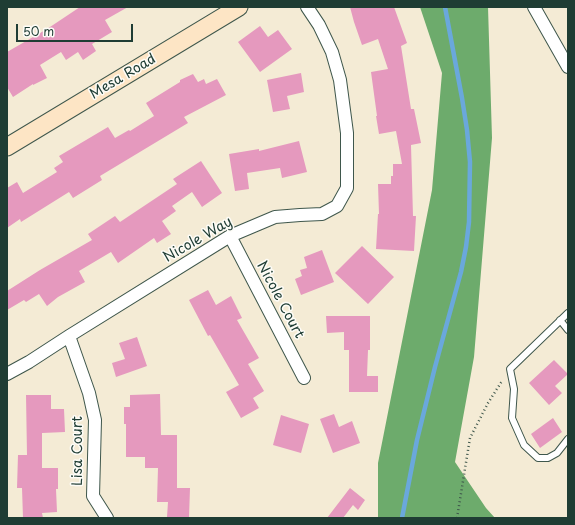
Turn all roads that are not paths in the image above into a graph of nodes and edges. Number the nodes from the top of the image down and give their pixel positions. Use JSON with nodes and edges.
{"nodes":[{"id":1,"x":239,"y":7,"type":"edge"},
{"id":2,"x":307,"y":7,"type":"edge"},
{"id":3,"x":534,"y":7,"type":"edge"},
{"id":4,"x":568,"y":67,"type":"edge"},
{"id":5,"x":7,"y":147,"type":"edge"},
{"id":6,"x":230,"y":236,"type":"junction"},
{"id":7,"x":568,"y":313,"type":"edge"},
{"id":8,"x":560,"y":320,"type":"junction"},
{"id":9,"x":568,"y":330,"type":"edge"},
{"id":10,"x":69,"y":336,"type":"junction"},
{"id":11,"x":7,"y":374,"type":"edge"},
{"id":12,"x":304,"y":378,"type":"dead end"},
{"id":13,"x":568,"y":439,"type":"edge"},
{"id":14,"x":107,"y":518,"type":"edge"}],
"edges":[{"from":1,"to":5,"type":"street","name":"Mesa Road"},
{"from":2,"to":6,"type":"street","name":"Nicole Way"},
{"from":3,"to":4,"type":"street"},
{"from":6,"to":10,"type":"street","name":"Nicole Way"},
{"from":6,"to":12,"type":"street","name":"Nicole Court"},
{"from":7,"to":8,"type":"lane"},
{"from":8,"to":9,"type":"lane"},
{"from":8,"to":13,"type":"lane"},
{"from":10,"to":11,"type":"street","name":"Nicole Way"},
{"from":10,"to":14,"type":"street","name":"Lisa Court"}]}
